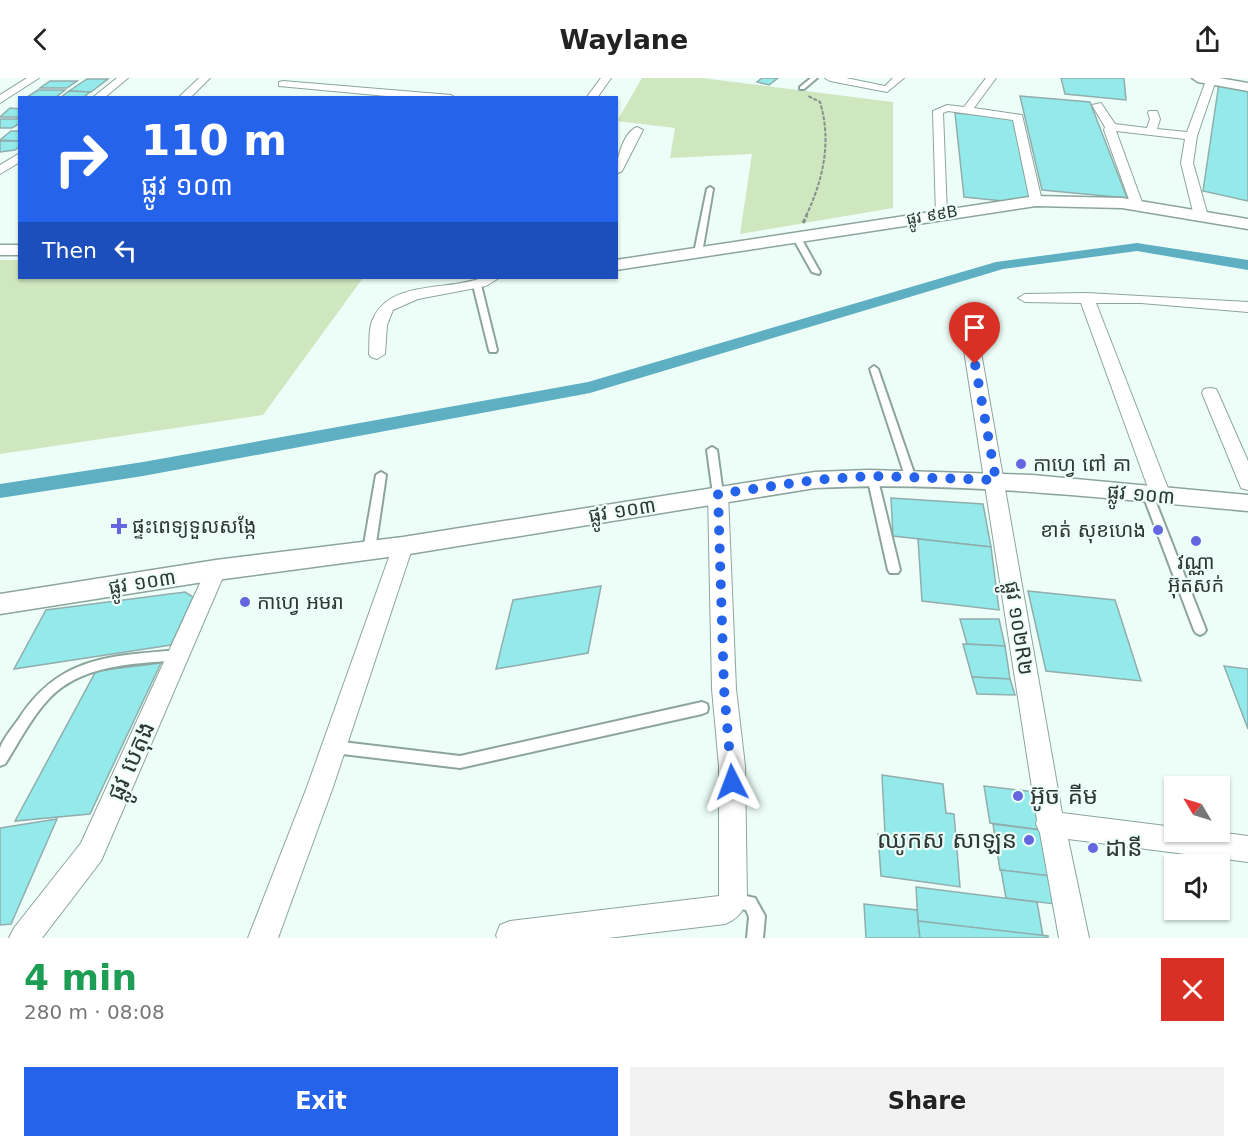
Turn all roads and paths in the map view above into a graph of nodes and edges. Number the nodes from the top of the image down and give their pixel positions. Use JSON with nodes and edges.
{"nodes":[{"id":1,"x":34,"y":78,"type":"edge"},
{"id":2,"x":123,"y":78,"type":"edge"},
{"id":3,"x":205,"y":78,"type":"edge"},
{"id":4,"x":606,"y":78,"type":"edge"},
{"id":5,"x":813,"y":78,"type":"edge"},
{"id":6,"x":830,"y":78,"type":"edge"},
{"id":7,"x":899,"y":78,"type":"edge"},
{"id":8,"x":992,"y":78,"type":"edge"},
{"id":9,"x":1206,"y":79,"type":"edge"},
{"id":10,"x":283,"y":84,"type":"edge"},
{"id":11,"x":1248,"y":87,"type":"edge"},
{"id":12,"x":802,"y":91,"type":"joint"},
{"id":13,"x":360,"y":94,"type":"edge"},
{"id":14,"x":100,"y":96,"type":"edge"},
{"id":15,"x":185,"y":96,"type":"edge"},
{"id":16,"x":415,"y":96,"type":"edge"},
{"id":17,"x":592,"y":96,"type":"edge"},
{"id":18,"x":0,"y":100,"type":"edge"},
{"id":19,"x":1097,"y":105,"type":"dead end"},
{"id":20,"x":968,"y":110,"type":"junction"},
{"id":21,"x":1153,"y":113,"type":"dead end"},
{"id":22,"x":1111,"y":127,"type":"junction"},
{"id":23,"x":638,"y":130,"type":"dead end"},
{"id":24,"x":1151,"y":130,"type":"junction"},
{"id":25,"x":1191,"y":136,"type":"junction"},
{"id":26,"x":18,"y":158,"type":"edge"},
{"id":27,"x":618,"y":167,"type":"edge"},
{"id":28,"x":0,"y":171,"type":"edge"},
{"id":29,"x":710,"y":189,"type":"dead end"},
{"id":30,"x":1036,"y":201,"type":"junction"},
{"id":31,"x":1137,"y":205,"type":"junction"},
{"id":32,"x":940,"y":214,"type":"junction"},
{"id":33,"x":1201,"y":216,"type":"junction"},
{"id":34,"x":1248,"y":224,"type":"edge"},
{"id":35,"x":797,"y":238,"type":"junction"},
{"id":36,"x":698,"y":253,"type":"junction"},
{"id":37,"x":618,"y":265,"type":"edge"},
{"id":38,"x":816,"y":272,"type":"dead end"},
{"id":39,"x":490,"y":279,"type":"edge"},
{"id":40,"x":477,"y":285,"type":"junction"},
{"id":41,"x":1086,"y":297,"type":"junction"},
{"id":42,"x":1025,"y":298,"type":"dead end"},
{"id":43,"x":1248,"y":307,"type":"edge"},
{"id":44,"x":967,"y":318,"type":"dead end"},
{"id":45,"x":493,"y":350,"type":"dead end"},
{"id":46,"x":377,"y":354,"type":"dead end"},
{"id":47,"x":874,"y":369,"type":"dead end"},
{"id":48,"x":1210,"y":393,"type":"dead end"},
{"id":49,"x":712,"y":450,"type":"dead end"},
{"id":50,"x":381,"y":476,"type":"dead end"},
{"id":51,"x":872,"y":476,"type":"junction"},
{"id":52,"x":910,"y":476,"type":"junction"},
{"id":53,"x":996,"y":480,"type":"junction"},
{"id":54,"x":1248,"y":483,"type":"edge"},
{"id":55,"x":718,"y":494,"type":"junction"},
{"id":56,"x":1155,"y":495,"type":"junction"},
{"id":57,"x":1248,"y":503,"type":"edge"},
{"id":58,"x":403,"y":546,"type":"junction"},
{"id":59,"x":369,"y":550,"type":"junction"},
{"id":60,"x":216,"y":570,"type":"junction"},
{"id":61,"x":894,"y":570,"type":"dead end"},
{"id":62,"x":0,"y":604,"type":"edge"},
{"id":63,"x":1200,"y":630,"type":"dead end"},
{"id":64,"x":179,"y":655,"type":"junction"},
{"id":65,"x":702,"y":708,"type":"dead end"},
{"id":66,"x":334,"y":747,"type":"junction"},
{"id":67,"x":0,"y":760,"type":"edge"},
{"id":68,"x":1049,"y":824,"type":"junction"},
{"id":69,"x":1248,"y":849,"type":"edge"},
{"id":70,"x":734,"y":902,"type":"junction"},
{"id":71,"x":510,"y":935,"type":"dead end"},
{"id":72,"x":24,"y":938,"type":"edge"},
{"id":73,"x":263,"y":938,"type":"edge"},
{"id":74,"x":755,"y":938,"type":"edge"},
{"id":75,"x":1074,"y":938,"type":"edge"}],
"edges":[{"from":1,"to":18,"type":"street"},
{"from":2,"to":14,"type":"street"},
{"from":3,"to":15,"type":"street"},
{"from":4,"to":17,"type":"street"},
{"from":5,"to":12,"type":"lane"},
{"from":6,"to":7,"type":"street"},
{"from":8,"to":20,"type":"street"},
{"from":9,"to":11,"type":"street"},
{"from":9,"to":25,"type":"street"},
{"from":10,"to":13,"type":"street"},
{"from":12,"to":35,"type":"path"},
{"from":13,"to":16,"type":"street"},
{"from":19,"to":22,"type":"street"},
{"from":20,"to":30,"type":"street"},
{"from":20,"to":32,"type":"street"},
{"from":21,"to":24,"type":"street"},
{"from":22,"to":24,"type":"street"},
{"from":22,"to":31,"type":"street"},
{"from":23,"to":27,"type":"street"},
{"from":24,"to":25,"type":"street"},
{"from":25,"to":33,"type":"street"},
{"from":26,"to":28,"type":"street"},
{"from":29,"to":36,"type":"lane"},
{"from":30,"to":31,"type":"street","name":"ផ្លូវ ៩៩B"},
{"from":30,"to":32,"type":"street","name":"ផ្លូវ ៩៩B"},
{"from":31,"to":33,"type":"street","name":"ផ្លូវ ៩៩B"},
{"from":32,"to":35,"type":"street","name":"ផ្លូវ ៩៩B"},
{"from":33,"to":34,"type":"street","name":"ផ្លូវ ៩៩B"},
{"from":35,"to":36,"type":"street","name":"ផ្លូវ ៩៩B"},
{"from":35,"to":38,"type":"lane"},
{"from":36,"to":37,"type":"street","name":"ផ្លូវ ៩៩B"},
{"from":39,"to":40,"type":"street"},
{"from":40,"to":45,"type":"lane"},
{"from":40,"to":46,"type":"street"},
{"from":41,"to":42,"type":"street"},
{"from":41,"to":43,"type":"street"},
{"from":41,"to":56,"type":"street"},
{"from":44,"to":53,"type":"street","name":"ផ្លូវ ១០២R២"},
{"from":47,"to":52,"type":"lane"},
{"from":48,"to":54,"type":"street"},
{"from":49,"to":55,"type":"lane"},
{"from":50,"to":59,"type":"lane"},
{"from":51,"to":52,"type":"street","name":"ផ្លូវ ១០៣"},
{"from":51,"to":55,"type":"street","name":"ផ្លូវ ១០៣"},
{"from":51,"to":61,"type":"lane"},
{"from":52,"to":53,"type":"street","name":"ផ្លូវ ១០៣"},
{"from":53,"to":56,"type":"street","name":"ផ្លូវ ១០៣"},
{"from":53,"to":68,"type":"street","name":"ផ្លូវ ១០២R២"},
{"from":55,"to":58,"type":"street","name":"ផ្លូវ ១០៣"},
{"from":55,"to":70,"type":"street"},
{"from":56,"to":57,"type":"street","name":"ផ្លូវ ១០៣"},
{"from":56,"to":63,"type":"lane"},
{"from":58,"to":59,"type":"street","name":"ផ្លូវ ១០៣"},
{"from":58,"to":66,"type":"street"},
{"from":59,"to":60,"type":"street","name":"ផ្លូវ ១០៣"},
{"from":60,"to":62,"type":"street","name":"ផ្លូវ ១០៣"},
{"from":60,"to":64,"type":"street","name":"ផ្លូវ បេតុង"},
{"from":64,"to":67,"type":"lane"},
{"from":64,"to":72,"type":"street","name":"ផ្លូវ បេតុង"},
{"from":65,"to":66,"type":"lane"},
{"from":66,"to":73,"type":"street"},
{"from":68,"to":69,"type":"street"},
{"from":68,"to":75,"type":"street","name":"ផ្លូវ ១០២R២"},
{"from":70,"to":71,"type":"street"},
{"from":70,"to":74,"type":"lane"}]}
